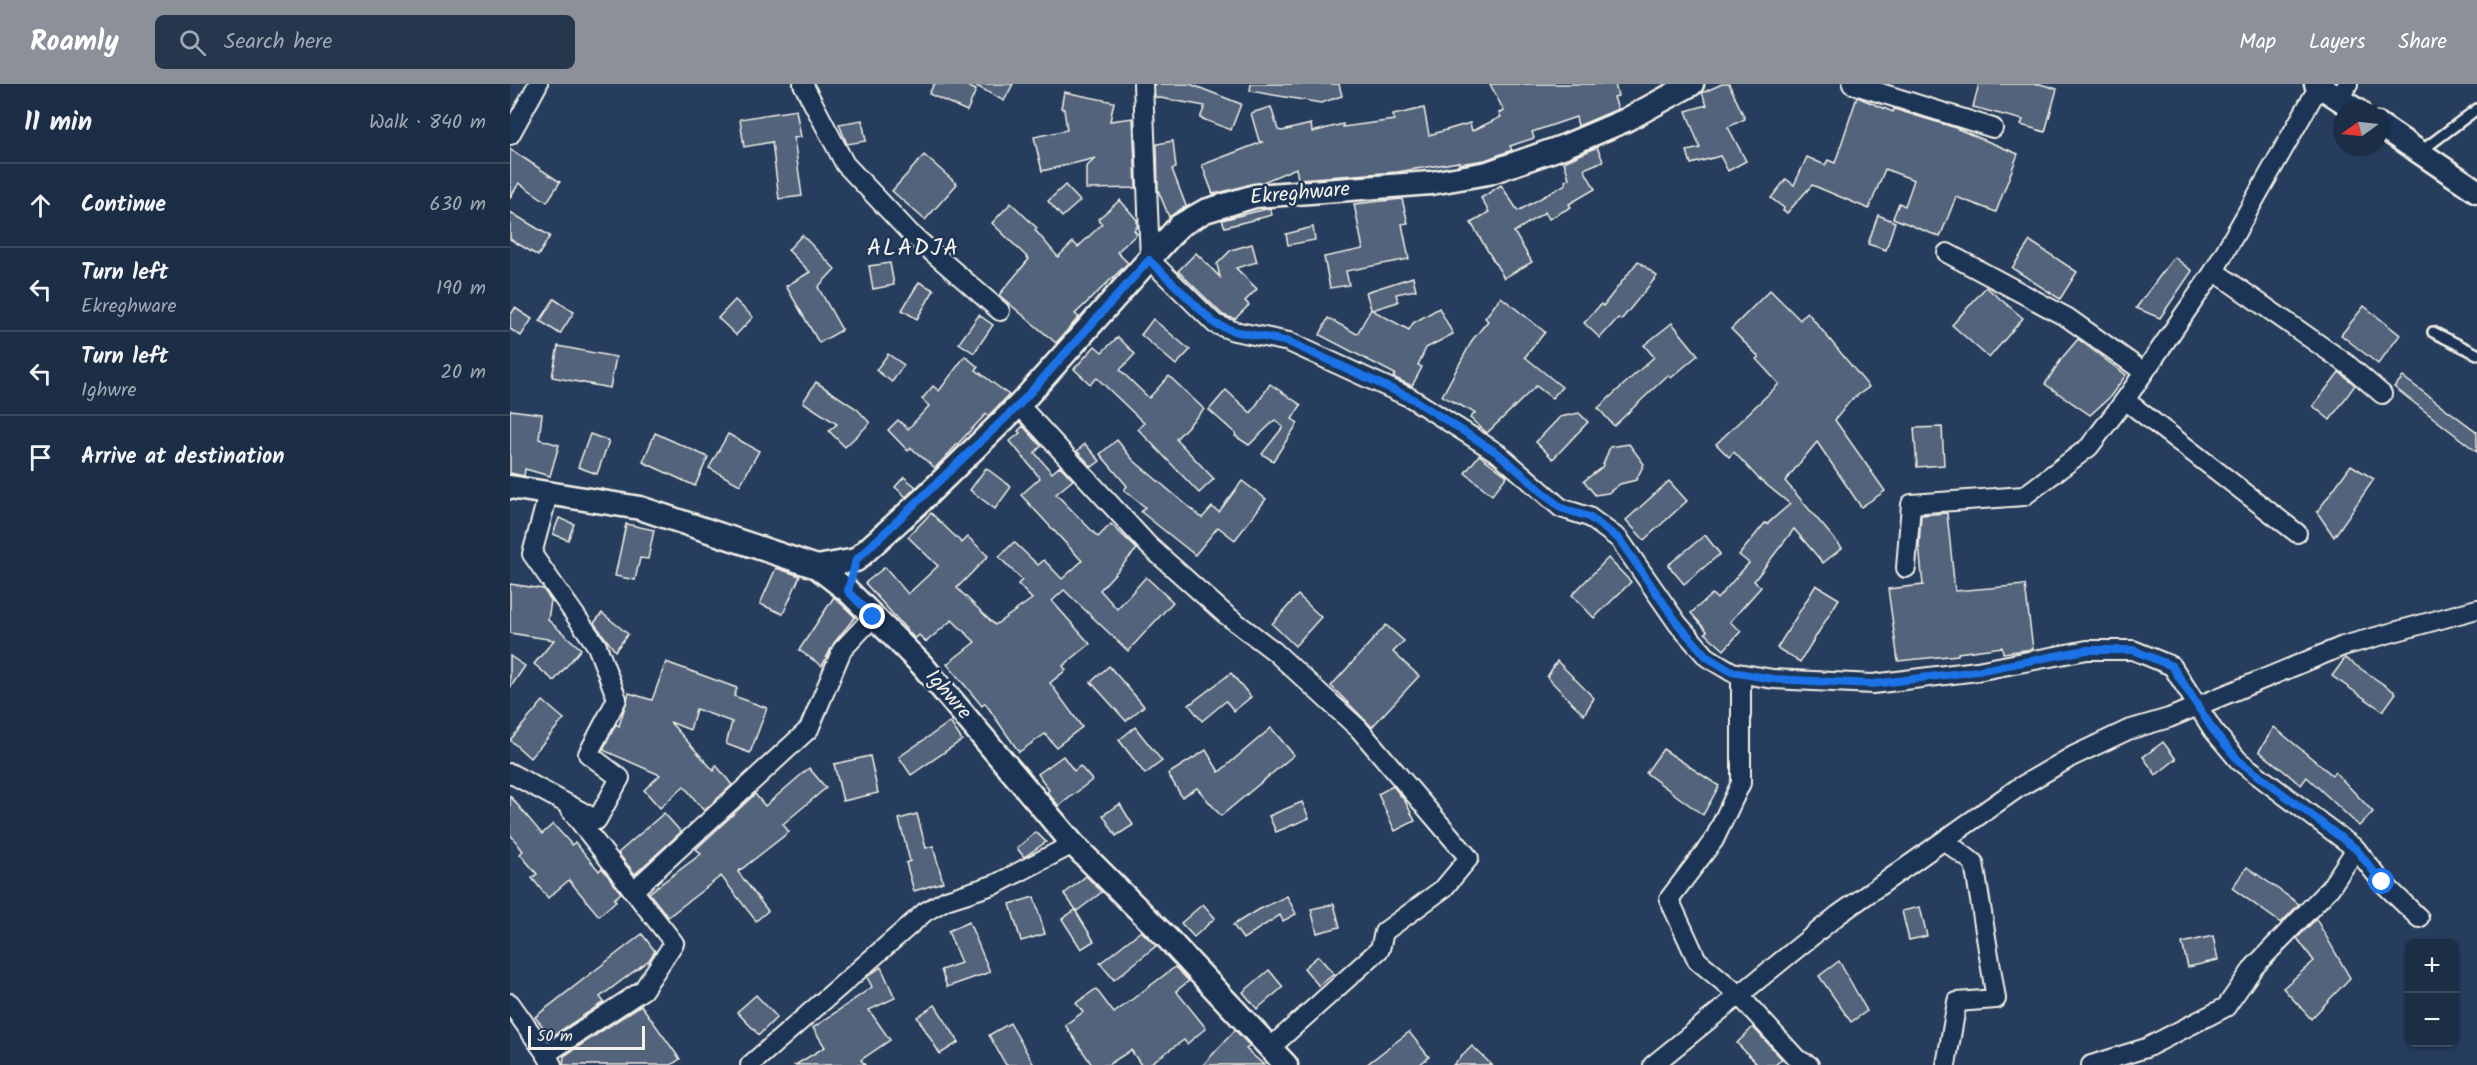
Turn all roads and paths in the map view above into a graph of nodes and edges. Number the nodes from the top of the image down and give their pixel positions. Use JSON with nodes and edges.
{"nodes":[{"id":1,"x":538,"y":84,"type":"edge"},
{"id":2,"x":803,"y":84,"type":"edge"},
{"id":3,"x":1143,"y":84,"type":"edge"},
{"id":4,"x":1692,"y":84,"type":"edge"},
{"id":5,"x":1852,"y":84,"type":"edge"},
{"id":6,"x":2317,"y":85,"type":"edge"},
{"id":7,"x":2344,"y":91,"type":"edge"},
{"id":8,"x":2477,"y":109,"type":"edge"},
{"id":9,"x":1993,"y":128,"type":"dead end"},
{"id":10,"x":2387,"y":130,"type":"edge"},
{"id":11,"x":510,"y":135,"type":"edge"},
{"id":12,"x":2420,"y":152,"type":"junction"},
{"id":13,"x":2477,"y":191,"type":"edge"},
{"id":14,"x":1947,"y":253,"type":"dead end"},
{"id":15,"x":1149,"y":260,"type":"junction"},
{"id":16,"x":2214,"y":271,"type":"junction"},
{"id":17,"x":1000,"y":311,"type":"dead end"},
{"id":18,"x":2433,"y":332,"type":"dead end"},
{"id":19,"x":2477,"y":354,"type":"edge"},
{"id":20,"x":2144,"y":372,"type":"junction"},
{"id":21,"x":2382,"y":394,"type":"dead end"},
{"id":22,"x":2126,"y":400,"type":"junction"},
{"id":23,"x":1019,"y":405,"type":"junction"},
{"id":24,"x":510,"y":487,"type":"edge"},
{"id":25,"x":549,"y":491,"type":"junction"},
{"id":26,"x":2297,"y":533,"type":"dead end"},
{"id":27,"x":856,"y":560,"type":"junction"},
{"id":28,"x":817,"y":567,"type":"junction"},
{"id":29,"x":1906,"y":568,"type":"dead end"},
{"id":30,"x":848,"y":591,"type":"junction"},
{"id":31,"x":2477,"y":609,"type":"edge"},
{"id":32,"x":873,"y":617,"type":"junction"},
{"id":33,"x":1741,"y":674,"type":"junction"},
{"id":34,"x":2197,"y":706,"type":"junction"},
{"id":35,"x":510,"y":773,"type":"edge"},
{"id":36,"x":565,"y":803,"type":"junction"},
{"id":37,"x":1945,"y":842,"type":"junction"},
{"id":38,"x":1073,"y":844,"type":"junction"},
{"id":39,"x":2356,"y":849,"type":"junction"},
{"id":40,"x":633,"y":891,"type":"junction"},
{"id":41,"x":2419,"y":918,"type":"dead end"},
{"id":42,"x":1738,"y":994,"type":"junction"},
{"id":43,"x":510,"y":1004,"type":"edge"},
{"id":44,"x":1270,"y":1048,"type":"junction"},
{"id":45,"x":549,"y":1059,"type":"edge"},
{"id":46,"x":750,"y":1065,"type":"edge"},
{"id":47,"x":1286,"y":1065,"type":"edge"},
{"id":48,"x":1653,"y":1065,"type":"edge"},
{"id":49,"x":1809,"y":1065,"type":"edge"},
{"id":50,"x":1946,"y":1065,"type":"edge"},
{"id":51,"x":2091,"y":1065,"type":"edge"}],
"edges":[{"from":1,"to":11,"type":"street"},
{"from":2,"to":17,"type":"street"},
{"from":3,"to":15,"type":"street"},
{"from":4,"to":15,"type":"street","name":"Ekreghware"},
{"from":5,"to":9,"type":"street"},
{"from":6,"to":7,"type":"street"},
{"from":6,"to":16,"type":"street"},
{"from":8,"to":12,"type":"lane"},
{"from":10,"to":12,"type":"street"},
{"from":12,"to":13,"type":"street"},
{"from":14,"to":20,"type":"street"},
{"from":15,"to":23,"type":"street","name":"Ekreghware"},
{"from":15,"to":33,"type":"street"},
{"from":16,"to":20,"type":"street"},
{"from":16,"to":21,"type":"street"},
{"from":18,"to":19,"type":"lane"},
{"from":20,"to":22,"type":"street"},
{"from":22,"to":26,"type":"street"},
{"from":22,"to":29,"type":"street"},
{"from":23,"to":27,"type":"street","name":"Ekreghware"},
{"from":23,"to":44,"type":"street"},
{"from":24,"to":25,"type":"street","name":"Ighwre"},
{"from":25,"to":28,"type":"street","name":"Ighwre"},
{"from":25,"to":36,"type":"street"},
{"from":27,"to":28,"type":"street"},
{"from":27,"to":30,"type":"street"},
{"from":28,"to":30,"type":"street","name":"Ighwre"},
{"from":30,"to":32,"type":"street","name":"Ighwre"},
{"from":31,"to":34,"type":"street"},
{"from":32,"to":38,"type":"street","name":"Ighwre"},
{"from":32,"to":40,"type":"street"},
{"from":33,"to":34,"type":"street"},
{"from":33,"to":42,"type":"street"},
{"from":34,"to":37,"type":"street"},
{"from":34,"to":39,"type":"street"},
{"from":35,"to":36,"type":"street"},
{"from":36,"to":40,"type":"street"},
{"from":37,"to":42,"type":"street"},
{"from":37,"to":50,"type":"street"},
{"from":38,"to":44,"type":"street","name":"Ighwre"},
{"from":38,"to":46,"type":"street"},
{"from":39,"to":41,"type":"street"},
{"from":39,"to":51,"type":"street"},
{"from":40,"to":45,"type":"street"},
{"from":42,"to":48,"type":"street"},
{"from":42,"to":49,"type":"street"},
{"from":43,"to":45,"type":"street"},
{"from":44,"to":47,"type":"street","name":"Ighwre"}]}
